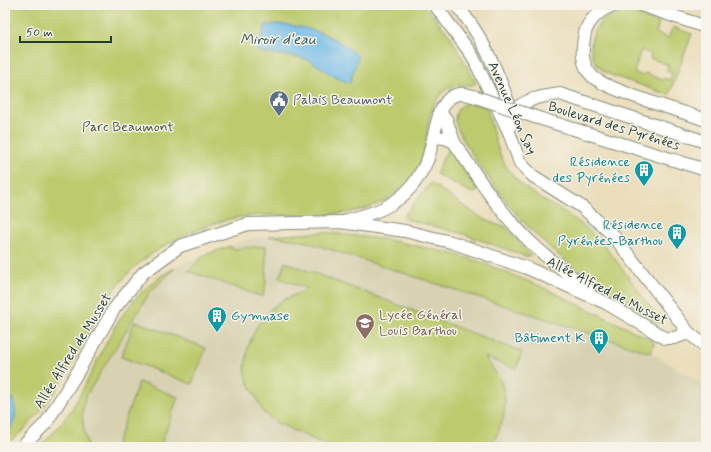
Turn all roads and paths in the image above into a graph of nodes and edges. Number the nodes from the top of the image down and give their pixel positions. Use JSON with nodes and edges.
{"nodes":[{"id":1,"x":435,"y":5,"type":"edge"},
{"id":2,"x":456,"y":5,"type":"edge"},
{"id":3,"x":615,"y":5,"type":"edge"},
{"id":4,"x":642,"y":5,"type":"edge"},
{"id":5,"x":706,"y":27,"type":"edge"},
{"id":6,"x":439,"y":113,"type":"junction"},
{"id":7,"x":512,"y":114,"type":"junction"},
{"id":8,"x":706,"y":120,"type":"edge"},
{"id":9,"x":509,"y":132,"type":"junction"},
{"id":10,"x":434,"y":137,"type":"junction"},
{"id":11,"x":454,"y":142,"type":"junction"},
{"id":12,"x":706,"y":142,"type":"edge"},
{"id":13,"x":706,"y":170,"type":"edge"},
{"id":14,"x":340,"y":222,"type":"junction"},
{"id":15,"x":546,"y":256,"type":"junction"},
{"id":16,"x":536,"y":272,"type":"junction"},
{"id":17,"x":606,"y":303,"type":"junction"},
{"id":18,"x":689,"y":333,"type":"junction"},
{"id":19,"x":706,"y":346,"type":"edge"},
{"id":20,"x":22,"y":447,"type":"edge"}],
"edges":[{"from":1,"to":9,"type":"street","name":"Avenue Léon Say"},
{"from":2,"to":7,"type":"street"},
{"from":3,"to":8,"type":"street"},
{"from":4,"to":5,"type":"street"},
{"from":6,"to":10,"type":"street"},
{"from":6,"to":11,"type":"street"},
{"from":6,"to":13,"type":"street","name":"Boulevard des Pyrénées","bridge":true},
{"from":7,"to":9,"type":"street"},
{"from":7,"to":12,"type":"street"},
{"from":9,"to":18,"type":"street","name":"Avenue Léon Say"},
{"from":10,"to":11,"type":"street"},
{"from":10,"to":14,"type":"street"},
{"from":11,"to":15,"type":"street"},
{"from":14,"to":16,"type":"street","name":"Allée Alfred de Musset"},
{"from":14,"to":20,"type":"street","name":"Allée Alfred de Musset"},
{"from":15,"to":16,"type":"street"},
{"from":15,"to":17,"type":"street"},
{"from":16,"to":17,"type":"street","name":"Allée Alfred de Musset"},
{"from":17,"to":18,"type":"street","name":"Allée Alfred de Musset"},
{"from":18,"to":19,"type":"street","name":"Avenue Léon Say"}]}
